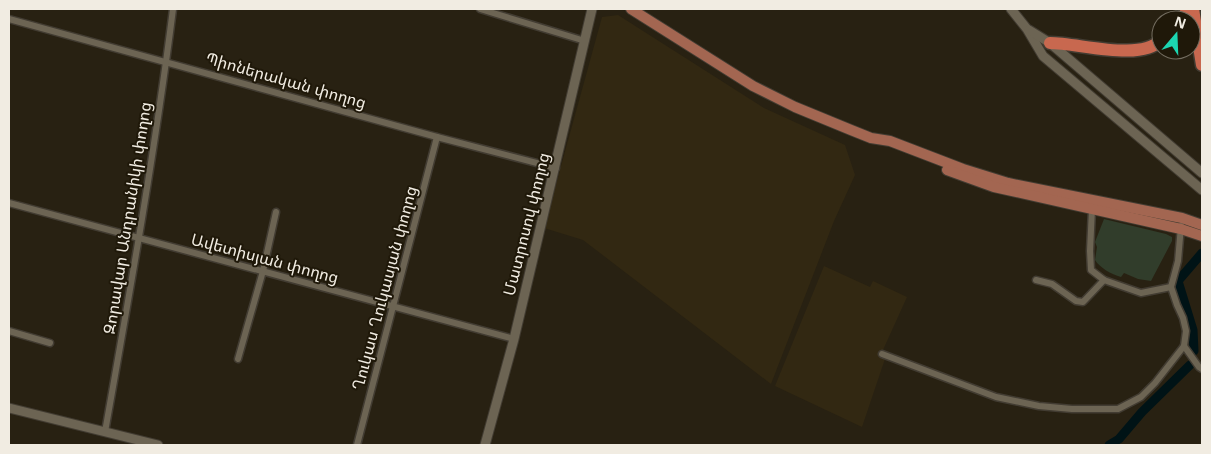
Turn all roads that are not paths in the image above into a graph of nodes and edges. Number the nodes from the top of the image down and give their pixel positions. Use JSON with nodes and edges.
{"nodes":[{"id":1,"x":172,"y":9,"type":"edge"},
{"id":2,"x":480,"y":9,"type":"edge"},
{"id":3,"x":592,"y":9,"type":"edge"},
{"id":4,"x":631,"y":9,"type":"edge"},
{"id":5,"x":1011,"y":9,"type":"edge"},
{"id":6,"x":1193,"y":9,"type":"edge"},
{"id":7,"x":9,"y":18,"type":"edge"},
{"id":8,"x":1027,"y":29,"type":"junction"},
{"id":9,"x":585,"y":41,"type":"junction"},
{"id":10,"x":1050,"y":43,"type":"junction"},
{"id":11,"x":1151,"y":47,"type":"edge"},
{"id":12,"x":166,"y":61,"type":"junction"},
{"id":13,"x":1202,"y":65,"type":"edge"},
{"id":14,"x":437,"y":137,"type":"junction"},
{"id":15,"x":871,"y":138,"type":"junction"},
{"id":16,"x":556,"y":168,"type":"junction"},
{"id":17,"x":1202,"y":173,"type":"edge"},
{"id":18,"x":1202,"y":190,"type":"edge"},
{"id":19,"x":9,"y":203,"type":"edge"},
{"id":20,"x":1092,"y":209,"type":"junction"},
{"id":21,"x":276,"y":212,"type":"dead end"},
{"id":22,"x":1182,"y":218,"type":"junction"},
{"id":23,"x":1202,"y":225,"type":"edge"},
{"id":24,"x":1181,"y":229,"type":"junction"},
{"id":25,"x":1202,"y":236,"type":"edge"},
{"id":26,"x":139,"y":238,"type":"junction"},
{"id":27,"x":263,"y":271,"type":"junction"},
{"id":28,"x":1036,"y":280,"type":"dead end"},
{"id":29,"x":1104,"y":280,"type":"junction"},
{"id":30,"x":1171,"y":287,"type":"junction"},
{"id":31,"x":393,"y":308,"type":"junction"},
{"id":32,"x":9,"y":331,"type":"edge"},
{"id":33,"x":514,"y":339,"type":"junction"},
{"id":34,"x":50,"y":343,"type":"dead end"},
{"id":35,"x":1184,"y":346,"type":"junction"},
{"id":36,"x":882,"y":354,"type":"dead end"},
{"id":37,"x":238,"y":359,"type":"dead end"},
{"id":38,"x":1202,"y":368,"type":"edge"},
{"id":39,"x":9,"y":408,"type":"edge"},
{"id":40,"x":105,"y":432,"type":"junction"},
{"id":41,"x":158,"y":445,"type":"edge"},
{"id":42,"x":356,"y":445,"type":"edge"},
{"id":43,"x":485,"y":445,"type":"edge"}],
"edges":[{"from":1,"to":12,"type":"street","name":"Զորավար Անդրանիկի փողոց"},
{"from":2,"to":9,"type":"street"},
{"from":3,"to":9,"type":"street","name":"Մատրոսով փողոց"},
{"from":4,"to":15,"type":"main road"},
{"from":5,"to":8,"type":"street"},
{"from":6,"to":13,"type":"highway"},
{"from":7,"to":12,"type":"street","name":"Պիոներական փողոց"},
{"from":8,"to":10,"type":"street"},
{"from":8,"to":18,"type":"street"},
{"from":9,"to":16,"type":"street","name":"Մատրոսով փողոց"},
{"from":10,"to":11,"type":"highway"},
{"from":10,"to":17,"type":"street"},
{"from":12,"to":14,"type":"street","name":"Պիոներական փողոց"},
{"from":12,"to":26,"type":"street","name":"Զորավար Անդրանիկի փողոց"},
{"from":14,"to":16,"type":"street","name":"Պիոներական փողոց"},
{"from":14,"to":31,"type":"street","name":"Ղուկաս Ղուկասյան փողոց"},
{"from":15,"to":20,"type":"main road"},
{"from":15,"to":22,"type":"main road"},
{"from":16,"to":33,"type":"street","name":"Մատրոսով փողոց"},
{"from":19,"to":26,"type":"street","name":"Ավետիսյան փողոց"},
{"from":20,"to":24,"type":"main road"},
{"from":20,"to":29,"type":"street"},
{"from":21,"to":27,"type":"street"},
{"from":22,"to":23,"type":"main road"},
{"from":22,"to":24,"type":"street"},
{"from":24,"to":25,"type":"main road"},
{"from":24,"to":30,"type":"street"},
{"from":26,"to":27,"type":"street","name":"Ավետիսյան փողոց"},
{"from":26,"to":40,"type":"street","name":"Զորավար Անդրանիկի փողոց"},
{"from":27,"to":31,"type":"street","name":"Ավետիսյան փողոց"},
{"from":27,"to":37,"type":"street"},
{"from":28,"to":29,"type":"street"},
{"from":29,"to":30,"type":"street"},
{"from":30,"to":35,"type":"street"},
{"from":31,"to":33,"type":"street","name":"Ավետիսյան փողոց"},
{"from":31,"to":42,"type":"street","name":"Ղուկաս Ղուկասյան փողոց"},
{"from":32,"to":34,"type":"street"},
{"from":33,"to":43,"type":"street","name":"Մատրոսով փողոց"},
{"from":35,"to":36,"type":"street"},
{"from":35,"to":38,"type":"street"},
{"from":39,"to":40,"type":"street"},
{"from":40,"to":41,"type":"street"}]}
